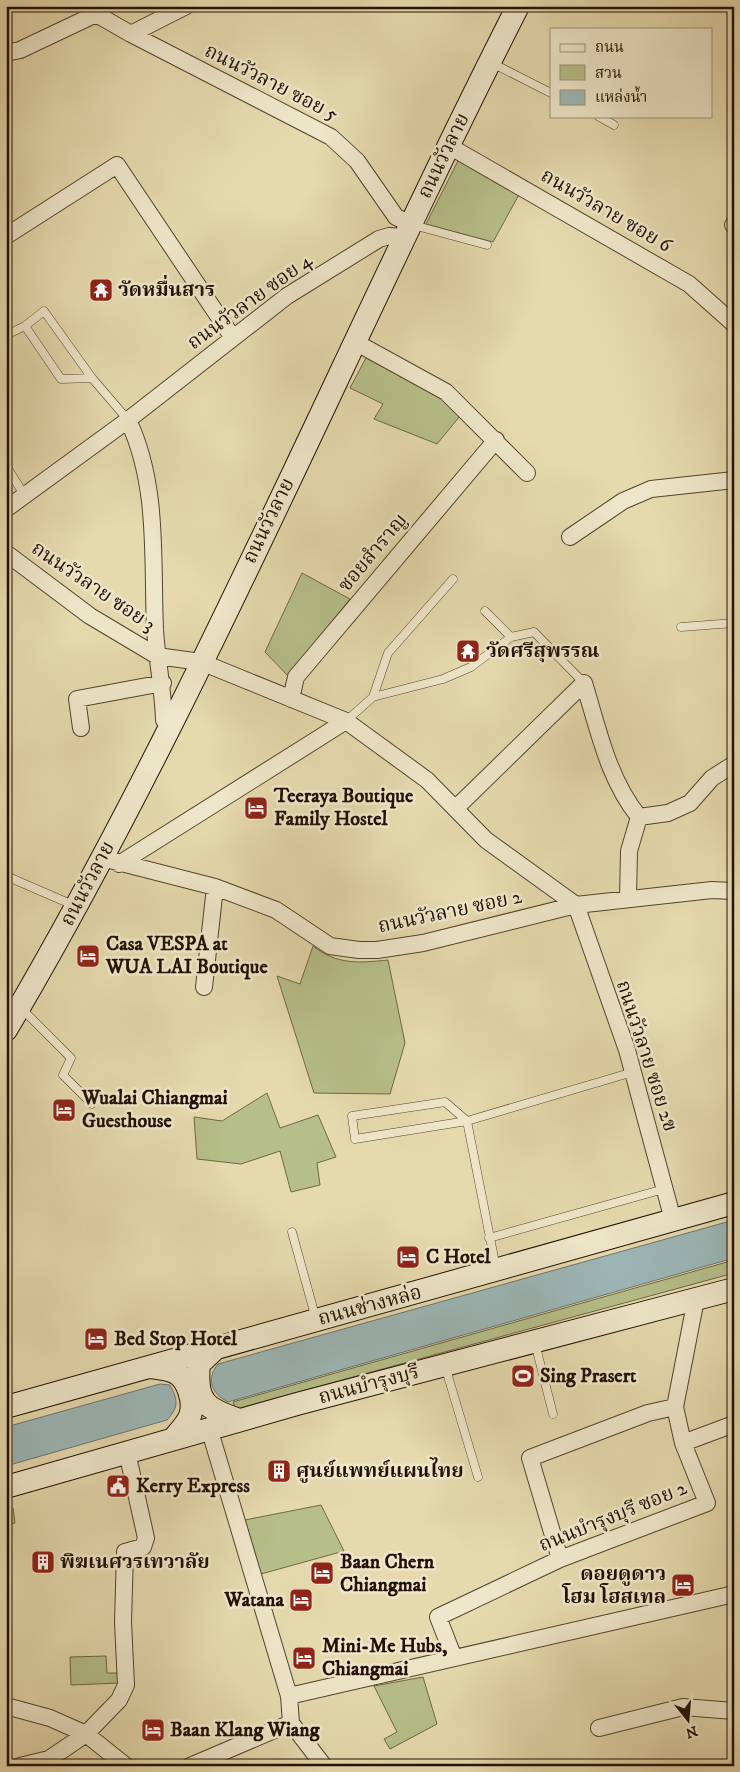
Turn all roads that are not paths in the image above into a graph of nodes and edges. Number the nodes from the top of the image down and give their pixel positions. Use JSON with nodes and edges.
{"nodes":[{"id":1,"x":186,"y":6,"type":"edge"},
{"id":2,"x":512,"y":8,"type":"edge"},
{"id":3,"x":92,"y":10,"type":"edge"},
{"id":4,"x":131,"y":34,"type":"junction"},
{"id":5,"x":6,"y":53,"type":"edge"},
{"id":6,"x":490,"y":62,"type":"junction"},
{"id":7,"x":550,"y":92,"type":"edge"},
{"id":8,"x":602,"y":118,"type":"edge"},
{"id":9,"x":614,"y":124,"type":"dead end"},
{"id":10,"x":450,"y":146,"type":"junction"},
{"id":11,"x":408,"y":231,"type":"junction"},
{"id":12,"x":6,"y":236,"type":"edge"},
{"id":13,"x":487,"y":245,"type":"dead end"},
{"id":14,"x":734,"y":324,"type":"edge"},
{"id":15,"x":25,"y":326,"type":"junction"},
{"id":16,"x":6,"y":335,"type":"edge"},
{"id":17,"x":233,"y":338,"type":"junction"},
{"id":18,"x":355,"y":342,"type":"junction"},
{"id":19,"x":92,"y":378,"type":"junction"},
{"id":20,"x":128,"y":420,"type":"junction"},
{"id":21,"x":496,"y":440,"type":"junction"},
{"id":22,"x":6,"y":466,"type":"edge"},
{"id":23,"x":527,"y":473,"type":"dead end"},
{"id":24,"x":734,"y":480,"type":"edge"},
{"id":25,"x":25,"y":496,"type":"junction"},
{"id":26,"x":6,"y":509,"type":"edge"},
{"id":27,"x":570,"y":537,"type":"dead end"},
{"id":28,"x":6,"y":553,"type":"edge"},
{"id":29,"x":453,"y":579,"type":"dead end"},
{"id":30,"x":485,"y":611,"type":"dead end"},
{"id":31,"x":734,"y":623,"type":"edge"},
{"id":32,"x":681,"y":628,"type":"dead end"},
{"id":33,"x":511,"y":637,"type":"junction"},
{"id":34,"x":157,"y":656,"type":"junction"},
{"id":35,"x":201,"y":662,"type":"junction"},
{"id":36,"x":162,"y":683,"type":"junction"},
{"id":37,"x":584,"y":683,"type":"junction"},
{"id":38,"x":373,"y":696,"type":"junction"},
{"id":39,"x":291,"y":699,"type":"junction"},
{"id":40,"x":346,"y":721,"type":"junction"},
{"id":41,"x":172,"y":724,"type":"junction"},
{"id":42,"x":80,"y":728,"type":"dead end"},
{"id":43,"x":734,"y":764,"type":"edge"},
{"id":44,"x":456,"y":808,"type":"junction"},
{"id":45,"x":639,"y":817,"type":"junction"},
{"id":46,"x":110,"y":861,"type":"junction"},
{"id":47,"x":6,"y":876,"type":"edge"},
{"id":48,"x":215,"y":887,"type":"junction"},
{"id":49,"x":734,"y":891,"type":"edge"},
{"id":50,"x":628,"y":898,"type":"junction"},
{"id":51,"x":576,"y":905,"type":"junction"},
{"id":52,"x":76,"y":906,"type":"junction"},
{"id":53,"x":204,"y":987,"type":"dead end"},
{"id":54,"x":11,"y":1019,"type":"edge"},
{"id":55,"x":633,"y":1072,"type":"junction"},
{"id":56,"x":92,"y":1104,"type":"dead end"},
{"id":57,"x":467,"y":1120,"type":"junction"},
{"id":58,"x":664,"y":1188,"type":"junction"},
{"id":59,"x":734,"y":1203,"type":"edge"},
{"id":60,"x":673,"y":1220,"type":"junction"},
{"id":61,"x":292,"y":1232,"type":"dead end"},
{"id":62,"x":489,"y":1238,"type":"junction"},
{"id":63,"x":497,"y":1271,"type":"junction"},
{"id":64,"x":734,"y":1289,"type":"edge"},
{"id":65,"x":696,"y":1299,"type":"junction"},
{"id":66,"x":316,"y":1321,"type":"junction"},
{"id":67,"x":534,"y":1341,"type":"junction"},
{"id":68,"x":214,"y":1350,"type":"junction"},
{"id":69,"x":444,"y":1365,"type":"junction"},
{"id":70,"x":151,"y":1367,"type":"junction"},
{"id":71,"x":6,"y":1407,"type":"edge"},
{"id":72,"x":675,"y":1407,"type":"junction"},
{"id":73,"x":552,"y":1414,"type":"dead end"},
{"id":74,"x":239,"y":1420,"type":"junction"},
{"id":75,"x":734,"y":1424,"type":"edge"},
{"id":76,"x":209,"y":1428,"type":"junction"},
{"id":77,"x":174,"y":1438,"type":"junction"},
{"id":78,"x":683,"y":1443,"type":"junction"},
{"id":79,"x":128,"y":1452,"type":"junction"},
{"id":80,"x":478,"y":1477,"type":"dead end"},
{"id":81,"x":6,"y":1487,"type":"edge"},
{"id":82,"x":560,"y":1559,"type":"junction"},
{"id":83,"x":734,"y":1594,"type":"edge"},
{"id":84,"x":454,"y":1658,"type":"junction"},
{"id":85,"x":289,"y":1696,"type":"junction"},
{"id":86,"x":6,"y":1706,"type":"edge"},
{"id":87,"x":734,"y":1711,"type":"edge"},
{"id":88,"x":291,"y":1722,"type":"junction"},
{"id":89,"x":599,"y":1728,"type":"dead end"},
{"id":90,"x":86,"y":1734,"type":"junction"},
{"id":91,"x":209,"y":1762,"type":"edge"},
{"id":92,"x":20,"y":1766,"type":"edge"},
{"id":93,"x":126,"y":1766,"type":"edge"},
{"id":94,"x":190,"y":1766,"type":"edge"},
{"id":95,"x":324,"y":1766,"type":"edge"}],
"edges":[{"from":1,"to":4,"type":"street"},
{"from":2,"to":6,"type":"main road","name":"ถนนวัวลาย"},
{"from":3,"to":4,"type":"street","name":"ถนนวัวลาย ซอย 5"},
{"from":3,"to":5,"type":"street"},
{"from":4,"to":11,"type":"street","name":"ถนนวัวลาย ซอย 5"},
{"from":6,"to":7,"type":"lane"},
{"from":6,"to":10,"type":"main road","name":"ถนนวัวลาย"},
{"from":8,"to":9,"type":"lane"},
{"from":10,"to":11,"type":"main road","name":"ถนนวัวลาย"},
{"from":10,"to":14,"type":"street","name":"ถนนวัวลาย ซอย 6"},
{"from":11,"to":13,"type":"lane"},
{"from":11,"to":17,"type":"street","name":"ถนนวัวลาย ซอย 4"},
{"from":11,"to":18,"type":"main road","name":"ถนนวัวลาย"},
{"from":12,"to":17,"type":"street"},
{"from":15,"to":16,"type":"lane"},
{"from":15,"to":19,"type":"lane"},
{"from":15,"to":19,"type":"lane"},
{"from":17,"to":20,"type":"street","name":"ถนนวัวลาย ซอย 4"},
{"from":18,"to":21,"type":"street"},
{"from":18,"to":35,"type":"main road","name":"ถนนวัวลาย"},
{"from":19,"to":20,"type":"lane"},
{"from":20,"to":25,"type":"street","name":"ถนนวัวลาย ซอย 4"},
{"from":20,"to":34,"type":"street"},
{"from":21,"to":23,"type":"street"},
{"from":21,"to":39,"type":"street","name":"ซอยสำราญ"},
{"from":22,"to":25,"type":"lane"},
{"from":24,"to":27,"type":"street"},
{"from":25,"to":26,"type":"street","name":"ถนนวัวลาย ซอย 4"},
{"from":28,"to":34,"type":"street","name":"ถนนวัวลาย ซอย 3"},
{"from":29,"to":38,"type":"lane"},
{"from":30,"to":33,"type":"lane"},
{"from":31,"to":32,"type":"lane"},
{"from":33,"to":37,"type":"lane"},
{"from":33,"to":38,"type":"lane"},
{"from":34,"to":35,"type":"street"},
{"from":34,"to":36,"type":"street"},
{"from":35,"to":39,"type":"street"},
{"from":35,"to":41,"type":"main road","name":"ถนนวัวลาย"},
{"from":36,"to":41,"type":"street"},
{"from":36,"to":42,"type":"street"},
{"from":37,"to":44,"type":"street"},
{"from":37,"to":45,"type":"street"},
{"from":38,"to":40,"type":"lane"},
{"from":39,"to":40,"type":"street"},
{"from":40,"to":44,"type":"street"},
{"from":40,"to":46,"type":"street"},
{"from":41,"to":46,"type":"main road","name":"ถนนวัวลาย"},
{"from":43,"to":45,"type":"street"},
{"from":44,"to":51,"type":"street"},
{"from":45,"to":50,"type":"street"},
{"from":46,"to":48,"type":"street","name":"ถนนวัวลาย ซอย 2"},
{"from":46,"to":52,"type":"main road","name":"ถนนวัวลาย"},
{"from":47,"to":52,"type":"lane"},
{"from":48,"to":51,"type":"street","name":"ถนนวัวลาย ซอย 2"},
{"from":48,"to":53,"type":"street"},
{"from":49,"to":50,"type":"street","name":"ถนนวัวลาย ซอย 2"},
{"from":50,"to":51,"type":"street","name":"ถนนวัวลาย ซอย 2"},
{"from":51,"to":55,"type":"street","name":"ถนนวัวลาย ซอย 2ข"},
{"from":52,"to":54,"type":"main road","name":"ถนนวัวลาย"},
{"from":54,"to":56,"type":"lane"},
{"from":55,"to":57,"type":"lane"},
{"from":55,"to":58,"type":"street","name":"ถนนวัวลาย ซอย 2ข"},
{"from":57,"to":57,"type":"lane"},
{"from":57,"to":62,"type":"lane"},
{"from":58,"to":60,"type":"street","name":"ถนนวัวลาย ซอย 2ข"},
{"from":58,"to":62,"type":"lane"},
{"from":59,"to":60,"type":"main road","name":"ถนนช่างหล่อ"},
{"from":60,"to":63,"type":"main road","name":"ถนนช่างหล่อ"},
{"from":61,"to":66,"type":"lane"},
{"from":62,"to":63,"type":"lane"},
{"from":63,"to":66,"type":"main road","name":"ถนนช่างหล่อ"},
{"from":64,"to":65,"type":"main road","name":"ถนนบำรุงบุรี"},
{"from":65,"to":67,"type":"main road","name":"ถนนบำรุงบุรี"},
{"from":65,"to":72,"type":"street","name":"ถนนบำรุงบุรี ซอย 2"},
{"from":66,"to":68,"type":"main road","name":"ถนนช่างหล่อ"},
{"from":67,"to":69,"type":"main road","name":"ถนนบำรุงบุรี"},
{"from":67,"to":73,"type":"lane"},
{"from":68,"to":70,"type":"main road","name":"ถนนช่างหล่อ"},
{"from":68,"to":74,"type":"main road"},
{"from":69,"to":74,"type":"main road","name":"ถนนบำรุงบุรี"},
{"from":69,"to":80,"type":"lane"},
{"from":70,"to":71,"type":"main road","name":"ถนนช่างหล่อ"},
{"from":70,"to":77,"type":"main road"},
{"from":72,"to":78,"type":"street","name":"ถนนบำรุงบุรี ซอย 2"},
{"from":72,"to":82,"type":"street"},
{"from":74,"to":76,"type":"main road","name":"ถนนบำรุงบุรี"},
{"from":75,"to":78,"type":"street"},
{"from":76,"to":77,"type":"main road","name":"ถนนบำรุงบุรี"},
{"from":76,"to":85,"type":"street"},
{"from":77,"to":79,"type":"main road","name":"ถนนบำรุงบุรี"},
{"from":78,"to":82,"type":"street","name":"ถนนบำรุงบุรี ซอย 2"},
{"from":79,"to":81,"type":"main road","name":"ถนนบำรุงบุรี"},
{"from":79,"to":90,"type":"street"},
{"from":82,"to":84,"type":"street","name":"ถนนบำรุงบุรี ซอย 2"},
{"from":83,"to":84,"type":"street"},
{"from":84,"to":85,"type":"street"},
{"from":85,"to":88,"type":"street"},
{"from":86,"to":90,"type":"street"},
{"from":87,"to":89,"type":"street"},
{"from":88,"to":91,"type":"street"},
{"from":88,"to":95,"type":"street"},
{"from":90,"to":92,"type":"street"},
{"from":90,"to":93,"type":"street"},
{"from":91,"to":94,"type":"street"}]}
